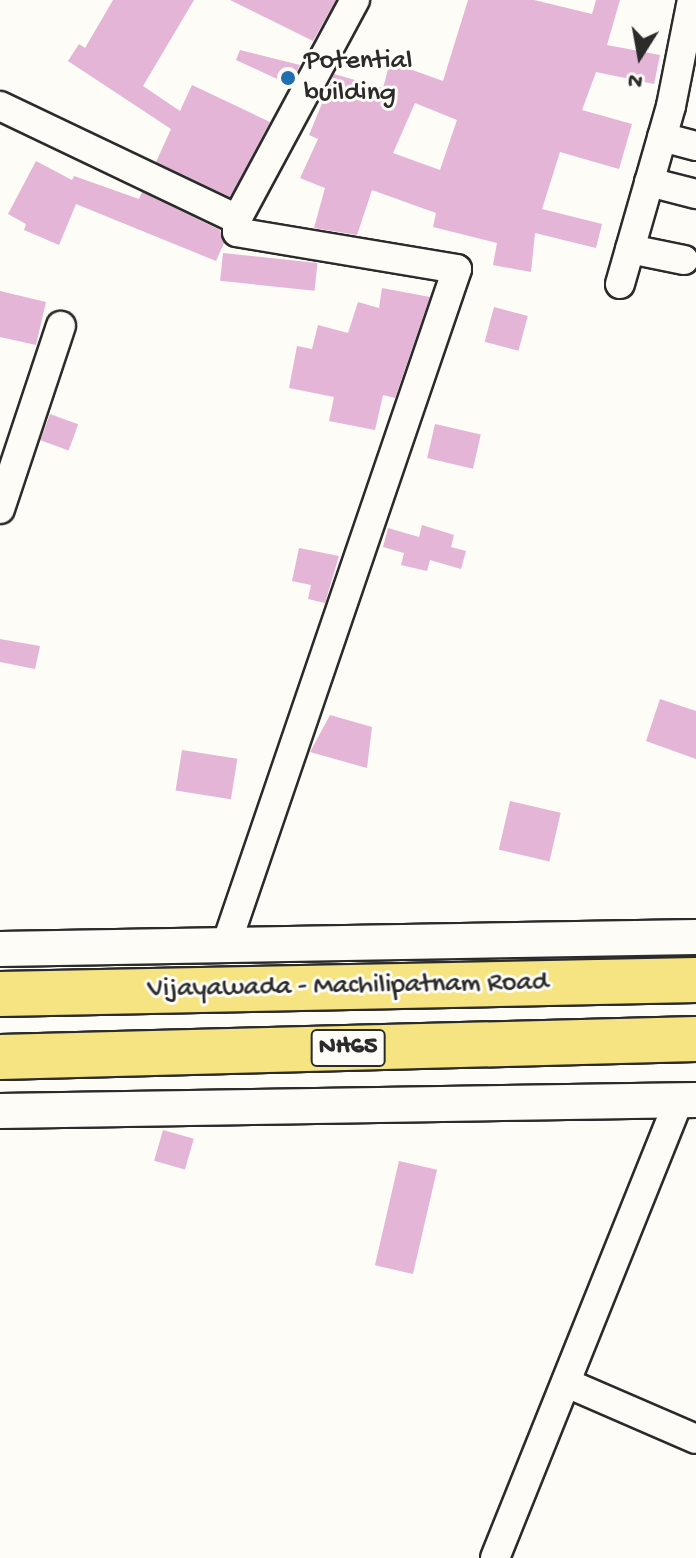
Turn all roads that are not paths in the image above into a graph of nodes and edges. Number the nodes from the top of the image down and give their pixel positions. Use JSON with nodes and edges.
{"nodes":[{"id":1,"x":355,"y":0,"type":"edge"},
{"id":2,"x":692,"y":0,"type":"edge"},
{"id":3,"x":685,"y":96,"type":"edge"},
{"id":4,"x":0,"y":106,"type":"edge"},
{"id":5,"x":662,"y":137,"type":"junction"},
{"id":6,"x":696,"y":146,"type":"edge"},
{"id":7,"x":649,"y":182,"type":"junction"},
{"id":8,"x":696,"y":194,"type":"edge"},
{"id":9,"x":237,"y":219,"type":"junction"},
{"id":10,"x":630,"y":249,"type":"junction"},
{"id":11,"x":684,"y":260,"type":"dead end"},
{"id":12,"x":620,"y":284,"type":"dead end"},
{"id":13,"x":61,"y":326,"type":"dead end"},
{"id":14,"x":0,"y":509,"type":"edge"},
{"id":15,"x":696,"y":937,"type":"edge"},
{"id":16,"x":226,"y":945,"type":"junction"},
{"id":17,"x":0,"y":949,"type":"edge"},
{"id":18,"x":696,"y":980,"type":"edge"},
{"id":19,"x":0,"y":994,"type":"edge"},
{"id":20,"x":696,"y":1039,"type":"edge"},
{"id":21,"x":0,"y":1057,"type":"edge"},
{"id":22,"x":688,"y":1100,"type":"edge"},
{"id":23,"x":0,"y":1111,"type":"edge"},
{"id":24,"x":569,"y":1384,"type":"junction"},
{"id":25,"x":696,"y":1439,"type":"edge"},
{"id":26,"x":495,"y":1558,"type":"edge"}],
"edges":[{"from":1,"to":9,"type":"street"},
{"from":2,"to":3,"type":"street"},
{"from":3,"to":5,"type":"street"},
{"from":4,"to":9,"type":"street"},
{"from":5,"to":6,"type":"street"},
{"from":5,"to":7,"type":"street"},
{"from":7,"to":8,"type":"street"},
{"from":7,"to":10,"type":"street"},
{"from":9,"to":16,"type":"street"},
{"from":10,"to":11,"type":"street"},
{"from":10,"to":12,"type":"street"},
{"from":13,"to":14,"type":"street"},
{"from":15,"to":16,"type":"street"},
{"from":16,"to":17,"type":"street"},
{"from":18,"to":19,"type":"highway","name":"Vijayawada - Machilipatnam Road","number":"NH65"},
{"from":20,"to":21,"type":"highway","number":"NH65"},
{"from":22,"to":23,"type":"street"},
{"from":22,"to":24,"type":"street"},
{"from":24,"to":25,"type":"street"},
{"from":24,"to":26,"type":"street"}]}
